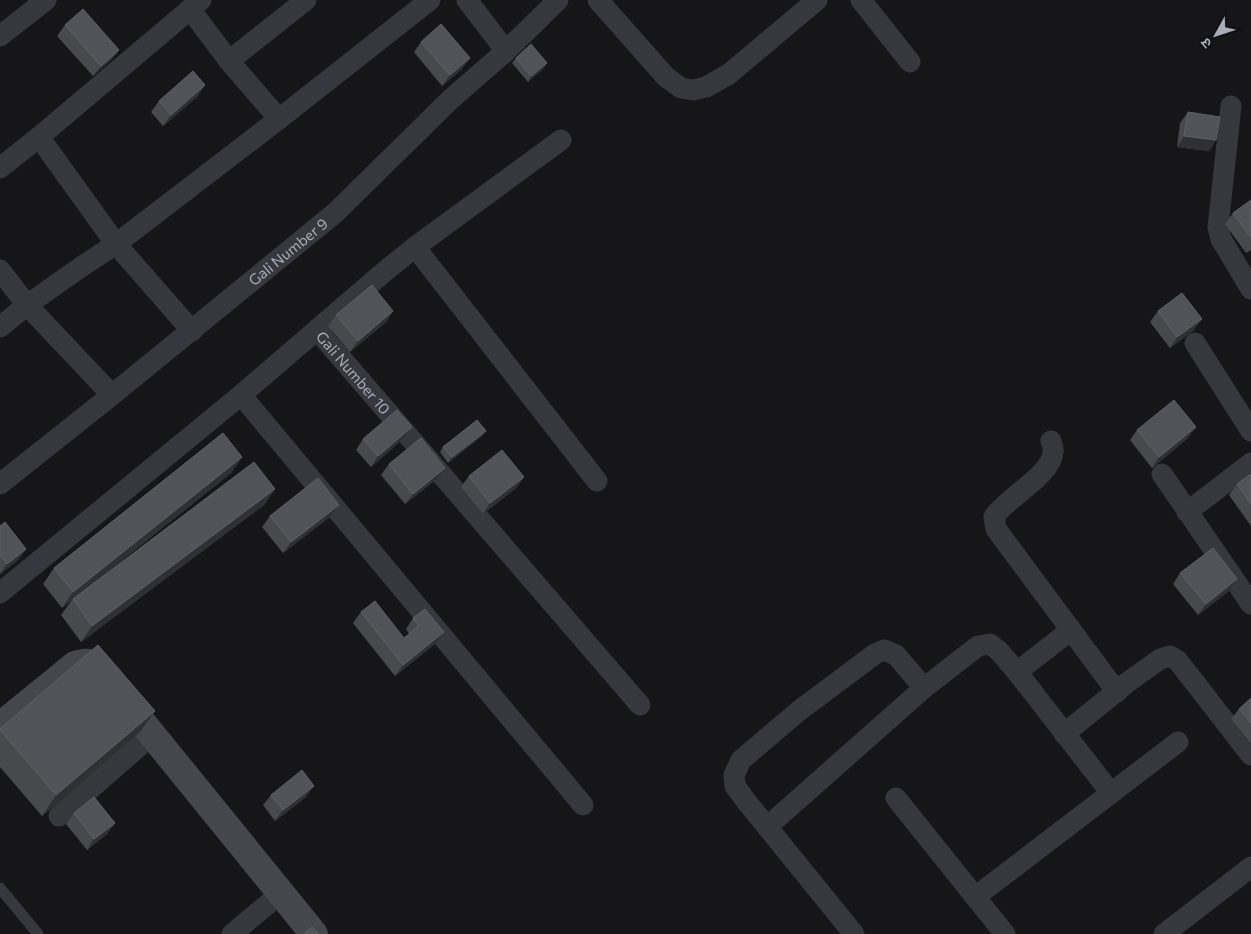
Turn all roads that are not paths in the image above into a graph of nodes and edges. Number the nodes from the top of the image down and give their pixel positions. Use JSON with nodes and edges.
{"nodes":[{"id":1,"x":46,"y":0,"type":"edge"},
{"id":2,"x":306,"y":0,"type":"edge"},
{"id":3,"x":430,"y":0,"type":"edge"},
{"id":4,"x":467,"y":0,"type":"edge"},
{"id":5,"x":558,"y":0,"type":"edge"},
{"id":6,"x":598,"y":0,"type":"edge"},
{"id":7,"x":817,"y":0,"type":"edge"},
{"id":8,"x":861,"y":0,"type":"edge"},
{"id":9,"x":195,"y":5,"type":"edge"},
{"id":10,"x":0,"y":36,"type":"edge"},
{"id":11,"x":506,"y":51,"type":"junction"},
{"id":12,"x":229,"y":61,"type":"junction"},
{"id":13,"x":910,"y":62,"type":"dead end"},
{"id":14,"x":1231,"y":106,"type":"dead end"},
{"id":15,"x":279,"y":119,"type":"junction"},
{"id":16,"x":39,"y":137,"type":"junction"},
{"id":17,"x":561,"y":140,"type":"dead end"},
{"id":18,"x":0,"y":168,"type":"edge"},
{"id":19,"x":116,"y":244,"type":"junction"},
{"id":20,"x":416,"y":247,"type":"junction"},
{"id":21,"x":0,"y":270,"type":"edge"},
{"id":22,"x":1251,"y":289,"type":"edge"},
{"id":23,"x":27,"y":305,"type":"junction"},
{"id":24,"x":0,"y":327,"type":"edge"},
{"id":25,"x":192,"y":330,"type":"junction"},
{"id":26,"x":317,"y":330,"type":"junction"},
{"id":27,"x":1195,"y":344,"type":"dead end"},
{"id":28,"x":112,"y":395,"type":"junction"},
{"id":29,"x":240,"y":395,"type":"junction"},
{"id":30,"x":1251,"y":430,"type":"edge"},
{"id":31,"x":1051,"y":441,"type":"dead end"},
{"id":32,"x":1251,"y":463,"type":"edge"},
{"id":33,"x":1162,"y":474,"type":"dead end"},
{"id":34,"x":2,"y":480,"type":"edge"},
{"id":35,"x":596,"y":481,"type":"dead end"},
{"id":36,"x":1187,"y":512,"type":"junction"},
{"id":37,"x":0,"y":593,"type":"edge"},
{"id":38,"x":1251,"y":604,"type":"edge"},
{"id":39,"x":1071,"y":630,"type":"junction"},
{"id":40,"x":1017,"y":672,"type":"junction"},
{"id":41,"x":924,"y":688,"type":"junction"},
{"id":42,"x":1117,"y":692,"type":"junction"},
{"id":43,"x":640,"y":705,"type":"dead end"},
{"id":44,"x":0,"y":726,"type":"edge"},
{"id":45,"x":1064,"y":734,"type":"junction"},
{"id":46,"x":152,"y":735,"type":"junction"},
{"id":47,"x":1178,"y":742,"type":"dead end"},
{"id":48,"x":1251,"y":755,"type":"edge"},
{"id":49,"x":1111,"y":792,"type":"junction"},
{"id":50,"x":896,"y":798,"type":"dead end"},
{"id":51,"x":583,"y":805,"type":"dead end"},
{"id":52,"x":59,"y":816,"type":"edge"},
{"id":53,"x":767,"y":827,"type":"junction"},
{"id":54,"x":1251,"y":867,"type":"edge"},
{"id":55,"x":0,"y":888,"type":"edge"},
{"id":56,"x":280,"y":892,"type":"junction"},
{"id":57,"x":975,"y":897,"type":"junction"},
{"id":58,"x":38,"y":934,"type":"edge"},
{"id":59,"x":232,"y":934,"type":"edge"},
{"id":60,"x":314,"y":934,"type":"edge"},
{"id":61,"x":854,"y":934,"type":"edge"},
{"id":62,"x":1005,"y":934,"type":"edge"},
{"id":63,"x":1164,"y":934,"type":"edge"}],
"edges":[{"from":1,"to":10,"type":"street"},
{"from":2,"to":12,"type":"street"},
{"from":3,"to":15,"type":"street"},
{"from":4,"to":11,"type":"street"},
{"from":5,"to":11,"type":"street","name":"Gali Number 9"},
{"from":6,"to":7,"type":"street"},
{"from":8,"to":13,"type":"street"},
{"from":9,"to":12,"type":"street"},
{"from":9,"to":16,"type":"street"},
{"from":11,"to":25,"type":"street","name":"Gali Number 9"},
{"from":12,"to":15,"type":"street"},
{"from":14,"to":22,"type":"street"},
{"from":15,"to":19,"type":"street"},
{"from":16,"to":18,"type":"street"},
{"from":16,"to":19,"type":"street"},
{"from":17,"to":20,"type":"street"},
{"from":19,"to":23,"type":"street"},
{"from":19,"to":25,"type":"street"},
{"from":20,"to":26,"type":"street"},
{"from":20,"to":35,"type":"street"},
{"from":21,"to":23,"type":"street"},
{"from":23,"to":24,"type":"street"},
{"from":23,"to":28,"type":"street"},
{"from":25,"to":28,"type":"street","name":"Gali Number 9"},
{"from":26,"to":29,"type":"street","name":"Gali Number 10"},
{"from":26,"to":43,"type":"street","name":"Gali Number 10"},
{"from":27,"to":30,"type":"street"},
{"from":28,"to":34,"type":"street","name":"Gali Number 9"},
{"from":29,"to":37,"type":"street","name":"Gali Number 10"},
{"from":29,"to":51,"type":"street"},
{"from":31,"to":39,"type":"street"},
{"from":32,"to":36,"type":"street"},
{"from":33,"to":36,"type":"street"},
{"from":36,"to":38,"type":"street"},
{"from":39,"to":40,"type":"street"},
{"from":39,"to":42,"type":"street"},
{"from":40,"to":41,"type":"street"},
{"from":40,"to":45,"type":"street"},
{"from":41,"to":53,"type":"street"},
{"from":41,"to":53,"type":"street"},
{"from":42,"to":45,"type":"street"},
{"from":42,"to":48,"type":"street"},
{"from":44,"to":46,"type":"street"},
{"from":45,"to":49,"type":"street"},
{"from":46,"to":52,"type":"street"},
{"from":46,"to":56,"type":"street"},
{"from":47,"to":49,"type":"street"},
{"from":49,"to":57,"type":"street"},
{"from":50,"to":57,"type":"street"},
{"from":53,"to":61,"type":"street"},
{"from":54,"to":63,"type":"street"},
{"from":55,"to":58,"type":"lane"},
{"from":56,"to":59,"type":"street"},
{"from":56,"to":60,"type":"street"},
{"from":57,"to":62,"type":"street"}]}
